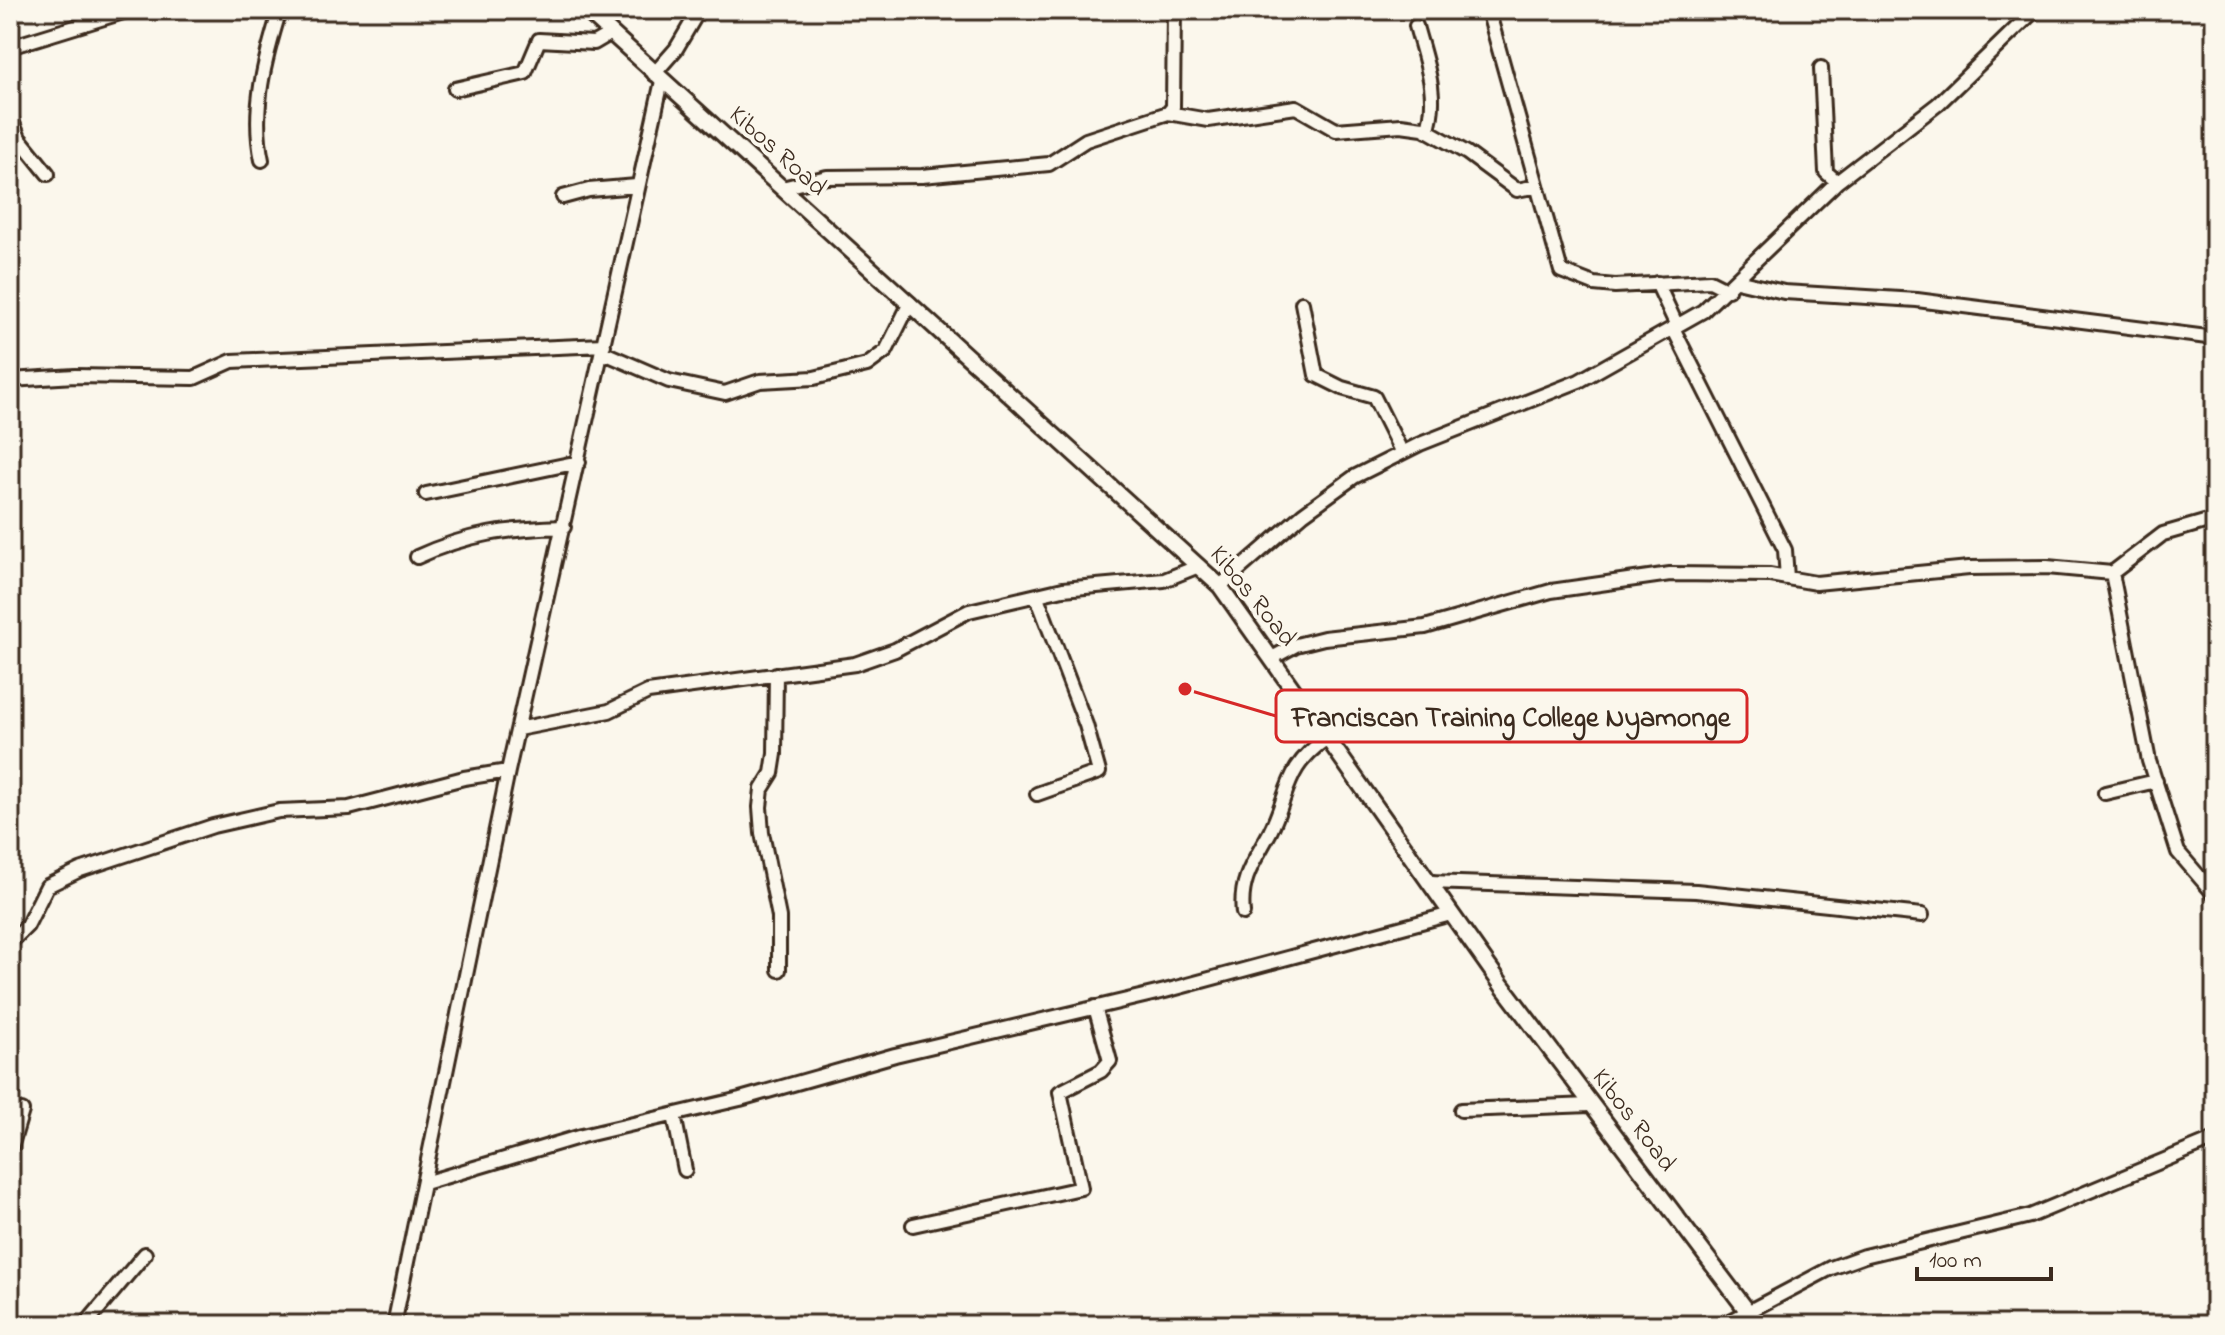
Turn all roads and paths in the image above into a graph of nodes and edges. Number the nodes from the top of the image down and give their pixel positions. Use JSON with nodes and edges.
{"nodes":[{"id":1,"x":130,"y":10,"type":"edge"},
{"id":2,"x":280,"y":10,"type":"edge"},
{"id":3,"x":586,"y":10,"type":"edge"},
{"id":4,"x":699,"y":10,"type":"edge"},
{"id":5,"x":1174,"y":10,"type":"edge"},
{"id":6,"x":1488,"y":10,"type":"edge"},
{"id":7,"x":2035,"y":10,"type":"edge"},
{"id":8,"x":108,"y":14,"type":"edge"},
{"id":9,"x":1416,"y":26,"type":"dead end"},
{"id":10,"x":611,"y":33,"type":"junction"},
{"id":11,"x":10,"y":47,"type":"edge"},
{"id":12,"x":1821,"y":68,"type":"dead end"},
{"id":13,"x":658,"y":77,"type":"junction"},
{"id":14,"x":455,"y":89,"type":"dead end"},
{"id":15,"x":1168,"y":113,"type":"junction"},
{"id":16,"x":10,"y":116,"type":"edge"},
{"id":17,"x":1427,"y":131,"type":"junction"},
{"id":18,"x":15,"y":142,"type":"edge"},
{"id":19,"x":262,"y":160,"type":"dead end"},
{"id":20,"x":48,"y":174,"type":"dead end"},
{"id":21,"x":1837,"y":182,"type":"junction"},
{"id":22,"x":637,"y":186,"type":"junction"},
{"id":23,"x":1537,"y":186,"type":"junction"},
{"id":24,"x":782,"y":188,"type":"junction"},
{"id":25,"x":563,"y":197,"type":"dead end"},
{"id":26,"x":1657,"y":283,"type":"junction"},
{"id":27,"x":1732,"y":285,"type":"junction"},
{"id":28,"x":910,"y":303,"type":"junction"},
{"id":29,"x":1302,"y":303,"type":"dead end"},
{"id":30,"x":1675,"y":327,"type":"junction"},
{"id":31,"x":2215,"y":338,"type":"edge"},
{"id":32,"x":603,"y":348,"type":"junction"},
{"id":33,"x":10,"y":380,"type":"edge"},
{"id":34,"x":1402,"y":453,"type":"junction"},
{"id":35,"x":579,"y":462,"type":"junction"},
{"id":36,"x":426,"y":494,"type":"dead end"},
{"id":37,"x":2215,"y":519,"type":"edge"},
{"id":38,"x":564,"y":527,"type":"junction"},
{"id":39,"x":417,"y":557,"type":"dead end"},
{"id":40,"x":1199,"y":566,"type":"junction"},
{"id":41,"x":2112,"y":573,"type":"junction"},
{"id":42,"x":1787,"y":578,"type":"junction"},
{"id":43,"x":1220,"y":586,"type":"junction"},
{"id":44,"x":1037,"y":597,"type":"junction"},
{"id":45,"x":1272,"y":658,"type":"junction"},
{"id":46,"x":776,"y":674,"type":"junction"},
{"id":47,"x":518,"y":729,"type":"junction"},
{"id":48,"x":1327,"y":738,"type":"junction"},
{"id":49,"x":508,"y":771,"type":"junction"},
{"id":50,"x":2156,"y":781,"type":"junction"},
{"id":51,"x":2105,"y":793,"type":"dead end"},
{"id":52,"x":1037,"y":794,"type":"dead end"},
{"id":53,"x":1429,"y":882,"type":"junction"},
{"id":54,"x":2215,"y":895,"type":"edge"},
{"id":55,"x":1243,"y":913,"type":"dead end"},
{"id":56,"x":1451,"y":914,"type":"junction"},
{"id":57,"x":1922,"y":915,"type":"dead end"},
{"id":58,"x":10,"y":943,"type":"edge"},
{"id":59,"x":779,"y":970,"type":"dead end"},
{"id":60,"x":1095,"y":1007,"type":"junction"},
{"id":61,"x":1590,"y":1105,"type":"junction"},
{"id":62,"x":1461,"y":1110,"type":"dead end"},
{"id":63,"x":22,"y":1111,"type":"dead end"},
{"id":64,"x":674,"y":1115,"type":"junction"},
{"id":65,"x":2215,"y":1139,"type":"edge"},
{"id":66,"x":10,"y":1151,"type":"edge"},
{"id":67,"x":685,"y":1170,"type":"dead end"},
{"id":68,"x":424,"y":1183,"type":"junction"},
{"id":69,"x":913,"y":1225,"type":"dead end"},
{"id":70,"x":145,"y":1254,"type":"dead end"},
{"id":71,"x":1749,"y":1310,"type":"junction"},
{"id":72,"x":398,"y":1322,"type":"edge"},
{"id":73,"x":85,"y":1325,"type":"edge"},
{"id":74,"x":1723,"y":1325,"type":"edge"},
{"id":75,"x":1758,"y":1325,"type":"edge"}],
"edges":[{"from":1,"to":8,"type":"street"},
{"from":2,"to":19,"type":"street"},
{"from":3,"to":10,"type":"main road","name":"Kibos Road"},
{"from":4,"to":13,"type":"street"},
{"from":5,"to":15,"type":"street"},
{"from":6,"to":23,"type":"street"},
{"from":7,"to":21,"type":"street"},
{"from":8,"to":11,"type":"street"},
{"from":9,"to":17,"type":"street"},
{"from":10,"to":13,"type":"main road","name":"Kibos Road"},
{"from":10,"to":14,"type":"street"},
{"from":12,"to":21,"type":"street"},
{"from":13,"to":22,"type":"street"},
{"from":13,"to":24,"type":"main road","name":"Kibos Road"},
{"from":15,"to":17,"type":"street"},
{"from":15,"to":24,"type":"street"},
{"from":16,"to":18,"type":"street"},
{"from":17,"to":23,"type":"street"},
{"from":18,"to":20,"type":"street"},
{"from":21,"to":27,"type":"street"},
{"from":22,"to":25,"type":"street"},
{"from":22,"to":32,"type":"street"},
{"from":23,"to":26,"type":"street"},
{"from":24,"to":28,"type":"main road","name":"Kibos Road"},
{"from":26,"to":27,"type":"street"},
{"from":26,"to":30,"type":"street"},
{"from":27,"to":30,"type":"street"},
{"from":27,"to":31,"type":"street"},
{"from":28,"to":32,"type":"street"},
{"from":28,"to":40,"type":"main road","name":"Kibos Road"},
{"from":29,"to":34,"type":"street"},
{"from":30,"to":34,"type":"street"},
{"from":30,"to":42,"type":"street"},
{"from":32,"to":33,"type":"street"},
{"from":32,"to":35,"type":"street"},
{"from":34,"to":43,"type":"street"},
{"from":35,"to":36,"type":"street"},
{"from":35,"to":38,"type":"street"},
{"from":37,"to":41,"type":"street"},
{"from":38,"to":39,"type":"street"},
{"from":38,"to":47,"type":"street"},
{"from":40,"to":43,"type":"main road","name":"Kibos Road"},
{"from":40,"to":44,"type":"street"},
{"from":41,"to":42,"type":"street"},
{"from":41,"to":50,"type":"street"},
{"from":42,"to":45,"type":"street"},
{"from":43,"to":45,"type":"main road","name":"Kibos Road"},
{"from":44,"to":46,"type":"street"},
{"from":44,"to":52,"type":"street"},
{"from":45,"to":48,"type":"main road","name":"Kibos Road"},
{"from":46,"to":47,"type":"street"},
{"from":46,"to":59,"type":"street"},
{"from":47,"to":49,"type":"street"},
{"from":48,"to":53,"type":"main road","name":"Kibos Road"},
{"from":48,"to":55,"type":"street"},
{"from":49,"to":58,"type":"street"},
{"from":49,"to":68,"type":"street"},
{"from":50,"to":51,"type":"street"},
{"from":50,"to":54,"type":"street"},
{"from":53,"to":56,"type":"main road","name":"Kibos Road"},
{"from":53,"to":57,"type":"street"},
{"from":56,"to":60,"type":"street"},
{"from":56,"to":61,"type":"main road","name":"Kibos Road"},
{"from":60,"to":64,"type":"street"},
{"from":60,"to":69,"type":"street"},
{"from":61,"to":62,"type":"street"},
{"from":61,"to":71,"type":"main road","name":"Kibos Road"},
{"from":63,"to":66,"type":"street"},
{"from":64,"to":67,"type":"street"},
{"from":64,"to":68,"type":"street"},
{"from":65,"to":71,"type":"street"},
{"from":68,"to":72,"type":"street"},
{"from":70,"to":73,"type":"street"},
{"from":71,"to":74,"type":"street"},
{"from":71,"to":75,"type":"main road","name":"Kibos Road"}]}
